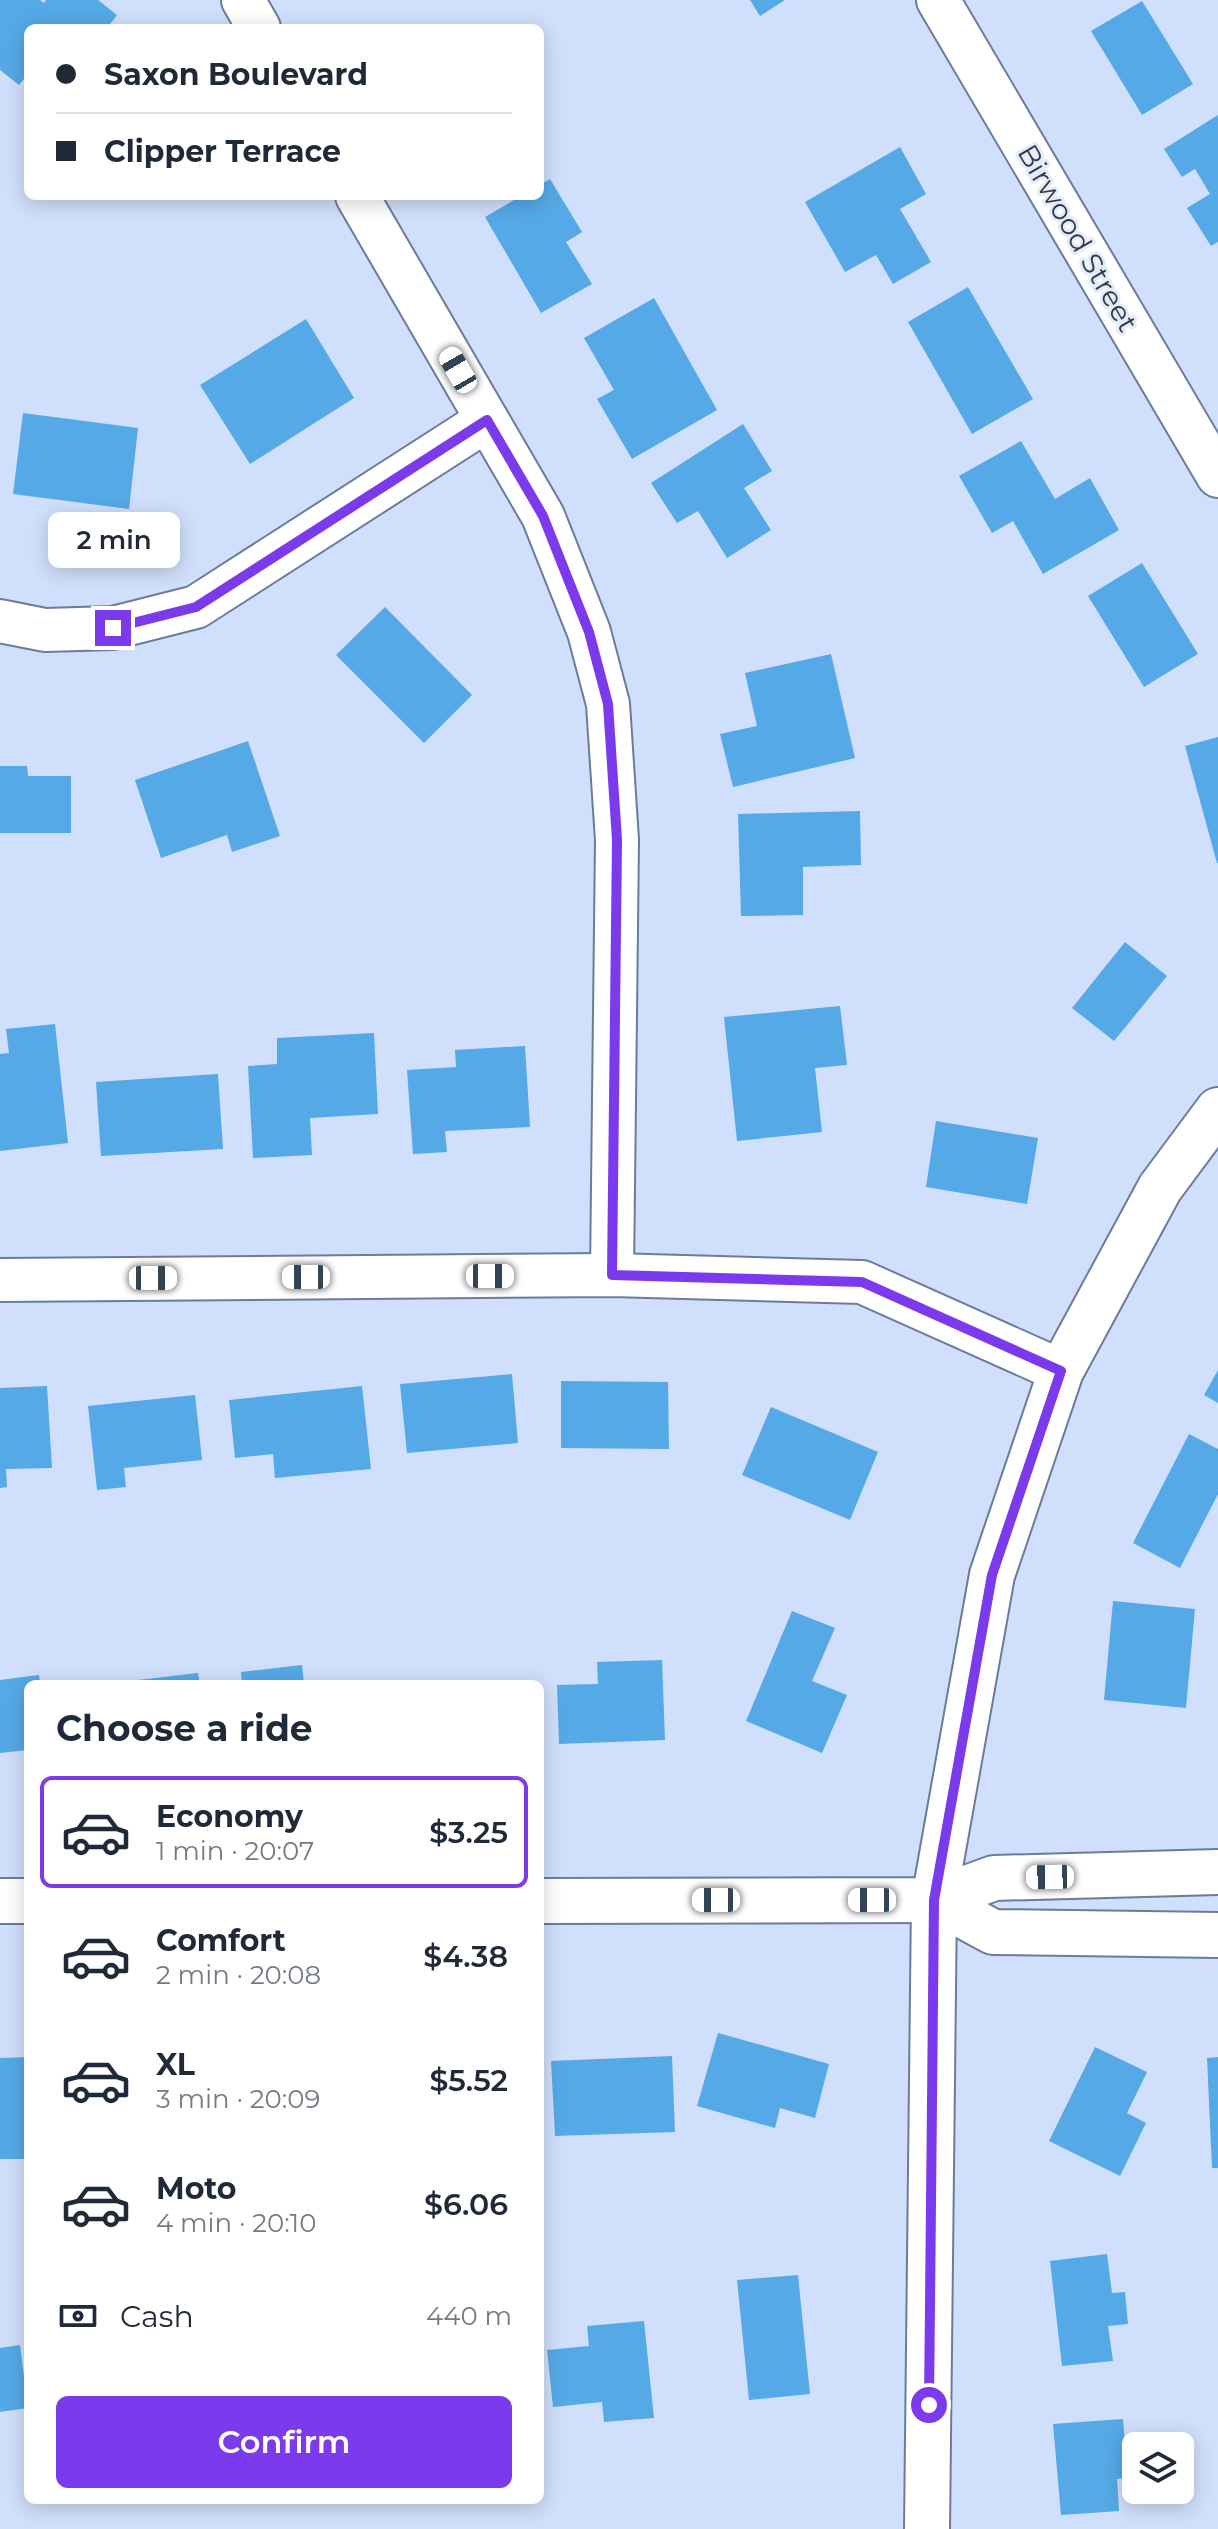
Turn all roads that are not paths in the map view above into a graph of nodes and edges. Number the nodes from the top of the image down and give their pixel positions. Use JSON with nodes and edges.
{"nodes":[{"id":1,"x":243,"y":0,"type":"edge"},
{"id":2,"x":938,"y":0,"type":"edge"},
{"id":3,"x":257,"y":24,"type":"edge"},
{"id":4,"x":359,"y":200,"type":"edge"},
{"id":5,"x":487,"y":420,"type":"junction"},
{"id":6,"x":1218,"y":476,"type":"edge"},
{"id":7,"x":0,"y":621,"type":"edge"},
{"id":8,"x":1218,"y":1110,"type":"edge"},
{"id":9,"x":612,"y":1275,"type":"junction"},
{"id":10,"x":0,"y":1280,"type":"edge"},
{"id":11,"x":1061,"y":1371,"type":"junction"},
{"id":12,"x":1218,"y":1872,"type":"edge"},
{"id":13,"x":934,"y":1900,"type":"junction"},
{"id":14,"x":0,"y":1901,"type":"edge"},
{"id":15,"x":24,"y":1901,"type":"edge"},
{"id":16,"x":544,"y":1901,"type":"edge"},
{"id":17,"x":1218,"y":1935,"type":"edge"},
{"id":18,"x":927,"y":2529,"type":"edge"}],
"edges":[{"from":1,"to":3,"type":"street"},
{"from":2,"to":6,"type":"street","name":"Birwood Street"},
{"from":4,"to":5,"type":"street"},
{"from":5,"to":7,"type":"street"},
{"from":5,"to":9,"type":"street"},
{"from":8,"to":11,"type":"main road"},
{"from":9,"to":10,"type":"street"},
{"from":9,"to":11,"type":"street"},
{"from":11,"to":13,"type":"main road"},
{"from":12,"to":13,"type":"main road"},
{"from":13,"to":16,"type":"main road"},
{"from":13,"to":17,"type":"main road"},
{"from":13,"to":18,"type":"main road"},
{"from":14,"to":15,"type":"main road"}]}
